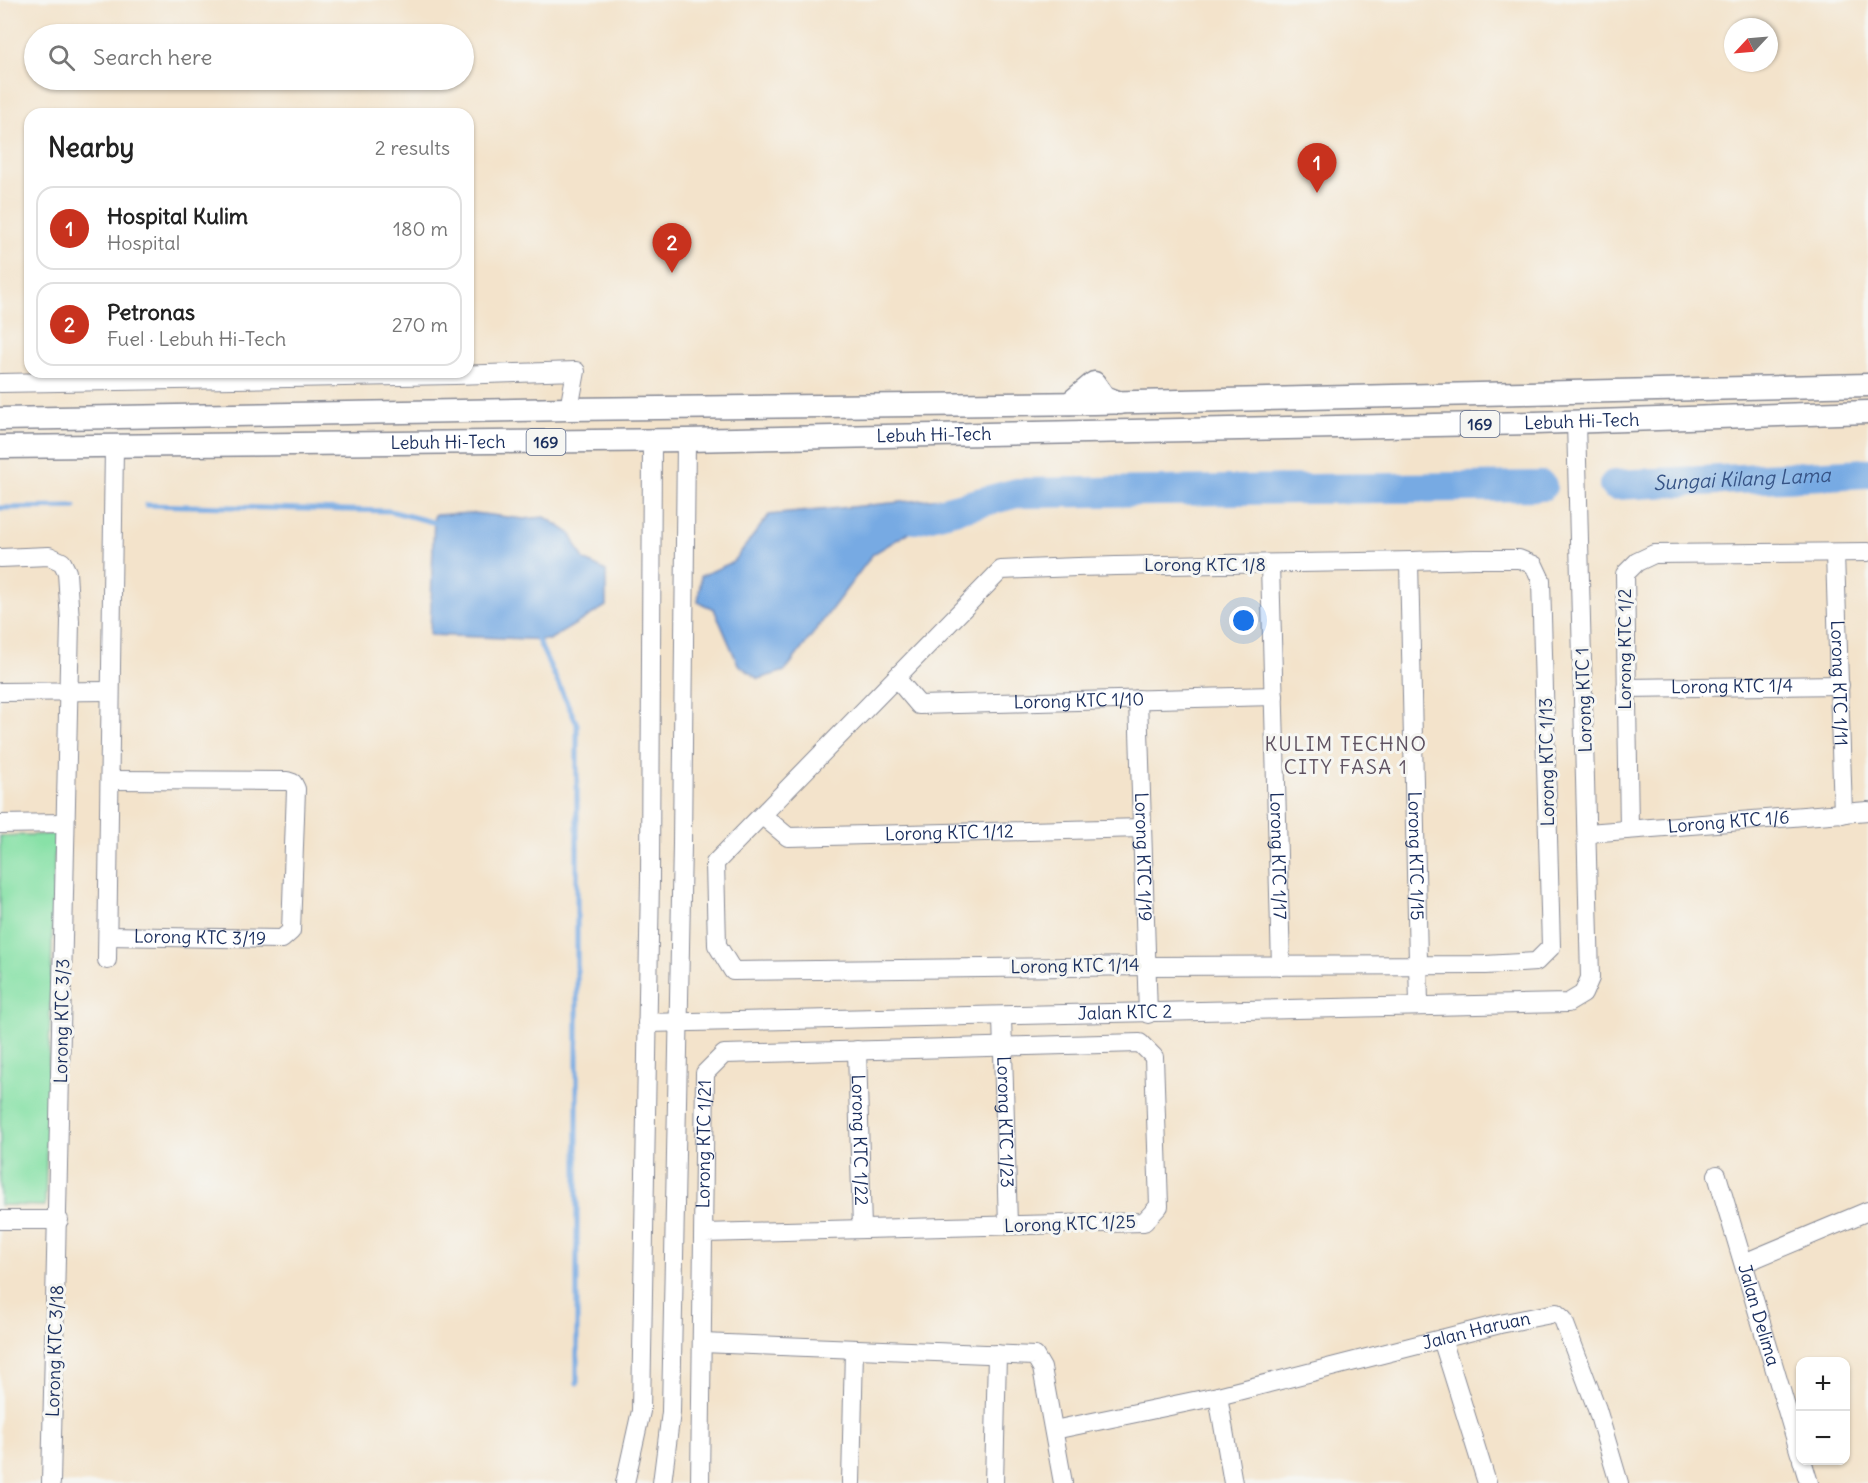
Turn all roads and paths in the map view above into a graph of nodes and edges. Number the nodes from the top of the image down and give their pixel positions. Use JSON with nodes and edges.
{"nodes":[{"id":1,"x":474,"y":374,"type":"edge"},
{"id":2,"x":284,"y":378,"type":"edge"},
{"id":3,"x":0,"y":383,"type":"edge"},
{"id":4,"x":1868,"y":385,"type":"edge"},
{"id":5,"x":1070,"y":403,"type":"junction"},
{"id":6,"x":1093,"y":403,"type":"junction"},
{"id":7,"x":1120,"y":403,"type":"junction"},
{"id":8,"x":569,"y":409,"type":"junction"},
{"id":9,"x":1868,"y":412,"type":"edge"},
{"id":10,"x":0,"y":419,"type":"edge"},
{"id":11,"x":1576,"y":421,"type":"junction"},
{"id":12,"x":1092,"y":432,"type":"junction"},
{"id":13,"x":652,"y":440,"type":"junction"},
{"id":14,"x":687,"y":440,"type":"junction"},
{"id":15,"x":0,"y":447,"type":"edge"},
{"id":16,"x":114,"y":447,"type":"junction"},
{"id":17,"x":1868,"y":552,"type":"edge"},
{"id":18,"x":1835,"y":553,"type":"junction"},
{"id":19,"x":0,"y":558,"type":"edge"},
{"id":20,"x":1409,"y":562,"type":"junction"},
{"id":21,"x":1270,"y":565,"type":"junction"},
{"id":22,"x":897,"y":678,"type":"junction"},
{"id":23,"x":1840,"y":685,"type":"junction"},
{"id":24,"x":1626,"y":688,"type":"junction"},
{"id":25,"x":109,"y":691,"type":"junction"},
{"id":26,"x":0,"y":692,"type":"edge"},
{"id":27,"x":66,"y":692,"type":"junction"},
{"id":28,"x":1274,"y":696,"type":"junction"},
{"id":29,"x":1138,"y":699,"type":"junction"},
{"id":30,"x":110,"y":780,"type":"junction"},
{"id":31,"x":1868,"y":811,"type":"edge"},
{"id":32,"x":1843,"y":814,"type":"junction"},
{"id":33,"x":763,"y":816,"type":"junction"},
{"id":34,"x":65,"y":822,"type":"junction"},
{"id":35,"x":0,"y":824,"type":"edge"},
{"id":36,"x":1142,"y":828,"type":"junction"},
{"id":37,"x":1629,"y":830,"type":"junction"},
{"id":38,"x":1588,"y":832,"type":"junction"},
{"id":39,"x":108,"y":936,"type":"junction"},
{"id":40,"x":107,"y":960,"type":"dead end"},
{"id":41,"x":1417,"y":965,"type":"junction"},
{"id":42,"x":1146,"y":966,"type":"junction"},
{"id":43,"x":1281,"y":966,"type":"junction"},
{"id":44,"x":1590,"y":978,"type":"joint"},
{"id":45,"x":1419,"y":1005,"type":"junction"},
{"id":46,"x":1148,"y":1014,"type":"junction"},
{"id":47,"x":1002,"y":1017,"type":"junction"},
{"id":48,"x":647,"y":1023,"type":"junction"},
{"id":49,"x":678,"y":1023,"type":"junction"},
{"id":50,"x":1002,"y":1047,"type":"junction"},
{"id":51,"x":857,"y":1050,"type":"junction"},
{"id":52,"x":1717,"y":1175,"type":"dead end"},
{"id":53,"x":1868,"y":1211,"type":"edge"},
{"id":54,"x":0,"y":1220,"type":"edge"},
{"id":55,"x":58,"y":1220,"type":"junction"},
{"id":56,"x":1008,"y":1226,"type":"junction"},
{"id":57,"x":862,"y":1229,"type":"junction"},
{"id":58,"x":704,"y":1233,"type":"junction"},
{"id":59,"x":1744,"y":1263,"type":"junction"},
{"id":60,"x":1442,"y":1338,"type":"junction"},
{"id":61,"x":702,"y":1343,"type":"junction"},
{"id":62,"x":854,"y":1349,"type":"junction"},
{"id":63,"x":998,"y":1354,"type":"junction"},
{"id":64,"x":1218,"y":1396,"type":"junction"},
{"id":65,"x":1054,"y":1430,"type":"junction"},
{"id":66,"x":1796,"y":1440,"type":"edge"},
{"id":67,"x":1803,"y":1465,"type":"edge"},
{"id":68,"x":51,"y":1483,"type":"edge"},
{"id":69,"x":625,"y":1483,"type":"edge"},
{"id":70,"x":662,"y":1483,"type":"edge"},
{"id":71,"x":700,"y":1483,"type":"edge"},
{"id":72,"x":851,"y":1483,"type":"edge"},
{"id":73,"x":994,"y":1483,"type":"edge"},
{"id":74,"x":1063,"y":1483,"type":"edge"},
{"id":75,"x":1233,"y":1483,"type":"edge"},
{"id":76,"x":1487,"y":1483,"type":"edge"},
{"id":77,"x":1619,"y":1483,"type":"edge"},
{"id":78,"x":1809,"y":1483,"type":"edge"}],
"edges":[{"from":1,"to":8,"type":"street"},
{"from":2,"to":3,"type":"street"},
{"from":4,"to":7,"type":"main road","name":"Lebuh Hi-Tech","number":"169"},
{"from":5,"to":6,"type":"main road","name":"Lebuh Hi-Tech","number":"169"},
{"from":5,"to":7,"type":"main road"},
{"from":5,"to":8,"type":"main road","name":"Lebuh Hi-Tech","number":"169"},
{"from":6,"to":7,"type":"main road","name":"Lebuh Hi-Tech","number":"169"},
{"from":6,"to":12,"type":"main road"},
{"from":8,"to":10,"type":"main road","name":"Lebuh Hi-Tech","number":"169"},
{"from":9,"to":11,"type":"main road","name":"Lebuh Hi-Tech","number":"169"},
{"from":11,"to":12,"type":"main road","name":"Lebuh Hi-Tech","number":"169"},
{"from":11,"to":38,"type":"street","name":"Lorong KTC 1"},
{"from":12,"to":14,"type":"main road","name":"Lebuh Hi-Tech","number":"169"},
{"from":13,"to":14,"type":"main road","name":"Lebuh Hi-Tech","number":"169"},
{"from":13,"to":16,"type":"main road","name":"Lebuh Hi-Tech","number":"169"},
{"from":13,"to":48,"type":"street"},
{"from":14,"to":49,"type":"street"},
{"from":15,"to":16,"type":"main road","name":"Lebuh Hi-Tech","number":"169"},
{"from":16,"to":25,"type":"street"},
{"from":17,"to":18,"type":"street","name":"Lorong KTC 1/2"},
{"from":18,"to":23,"type":"street","name":"Lorong KTC 1/11"},
{"from":18,"to":24,"type":"street","name":"Lorong KTC 1/2"},
{"from":19,"to":27,"type":"street","name":"Lorong KTC 3/3"},
{"from":20,"to":21,"type":"street","name":"Lorong KTC 1/8"},
{"from":20,"to":41,"type":"street","name":"Lorong KTC 1/15"},
{"from":20,"to":41,"type":"street","name":"Lorong KTC 1/13"},
{"from":21,"to":22,"type":"street","name":"Lorong KTC 1/8"},
{"from":21,"to":28,"type":"street","name":"Lorong KTC 1/17"},
{"from":22,"to":29,"type":"street","name":"Lorong KTC 1/10"},
{"from":22,"to":33,"type":"street"},
{"from":23,"to":24,"type":"street","name":"Lorong KTC 1/4"},
{"from":23,"to":32,"type":"street","name":"Lorong KTC 1/11"},
{"from":24,"to":37,"type":"street","name":"Lorong KTC 1/2"},
{"from":25,"to":27,"type":"street"},
{"from":25,"to":30,"type":"street"},
{"from":26,"to":27,"type":"street"},
{"from":27,"to":34,"type":"street","name":"Lorong KTC 3/3"},
{"from":28,"to":29,"type":"street","name":"Lorong KTC 1/10"},
{"from":28,"to":43,"type":"street","name":"Lorong KTC 1/17"},
{"from":29,"to":36,"type":"street","name":"Lorong KTC 1/19"},
{"from":30,"to":39,"type":"street"},
{"from":30,"to":39,"type":"street","name":"Lorong KTC 3/19"},
{"from":31,"to":32,"type":"street","name":"Lorong KTC 1/6"},
{"from":32,"to":37,"type":"street","name":"Lorong KTC 1/6"},
{"from":33,"to":36,"type":"street","name":"Lorong KTC 1/12"},
{"from":33,"to":42,"type":"street","name":"Lorong KTC 1/14"},
{"from":34,"to":35,"type":"street"},
{"from":34,"to":55,"type":"street","name":"Lorong KTC 3/3"},
{"from":36,"to":42,"type":"street","name":"Lorong KTC 1/19"},
{"from":37,"to":38,"type":"street","name":"Lorong KTC 1/6"},
{"from":38,"to":44,"type":"street","name":"Lorong KTC 1"},
{"from":39,"to":40,"type":"street"},
{"from":41,"to":43,"type":"street","name":"Lorong KTC 1/14"},
{"from":41,"to":45,"type":"street","name":"Lorong KTC 1/15"},
{"from":42,"to":43,"type":"street","name":"Lorong KTC 1/14"},
{"from":42,"to":46,"type":"street","name":"Lorong KTC 1/19"},
{"from":44,"to":45,"type":"street","name":"Jalan KTC 2"},
{"from":45,"to":46,"type":"street","name":"Jalan KTC 2"},
{"from":46,"to":47,"type":"street","name":"Jalan KTC 2"},
{"from":47,"to":49,"type":"street","name":"Jalan KTC 2"},
{"from":47,"to":50,"type":"street","name":"Lorong KTC 1/23"},
{"from":48,"to":49,"type":"street","name":"Jalan KTC 2"},
{"from":48,"to":69,"type":"street"},
{"from":49,"to":70,"type":"street"},
{"from":50,"to":51,"type":"street","name":"Lorong KTC 1/21"},
{"from":50,"to":56,"type":"street","name":"Lorong KTC 1/23"},
{"from":50,"to":56,"type":"street","name":"Lorong KTC 1/25"},
{"from":51,"to":57,"type":"street","name":"Lorong KTC 1/22"},
{"from":51,"to":58,"type":"street","name":"Lorong KTC 1/21"},
{"from":52,"to":59,"type":"street","name":"Jalan Delima"},
{"from":53,"to":59,"type":"street"},
{"from":54,"to":55,"type":"street"},
{"from":55,"to":68,"type":"street","name":"Lorong KTC 3/18"},
{"from":56,"to":57,"type":"street","name":"Lorong KTC 1/25"},
{"from":57,"to":58,"type":"street","name":"Lorong KTC 1/25"},
{"from":58,"to":61,"type":"street","name":"Lorong KTC 1/21"},
{"from":59,"to":66,"type":"street","name":"Jalan Delima"},
{"from":60,"to":64,"type":"street","name":"Jalan Haruan"},
{"from":60,"to":76,"type":"street"},
{"from":60,"to":77,"type":"street","name":"Jalan Haruan"},
{"from":61,"to":62,"type":"street"},
{"from":61,"to":71,"type":"street","name":"Lorong KTC 1/21"},
{"from":62,"to":63,"type":"street"},
{"from":62,"to":72,"type":"street"},
{"from":63,"to":65,"type":"street"},
{"from":63,"to":73,"type":"street"},
{"from":64,"to":65,"type":"street","name":"Jalan Haruan"},
{"from":64,"to":75,"type":"street"},
{"from":65,"to":74,"type":"street"},
{"from":67,"to":78,"type":"street"}]}
